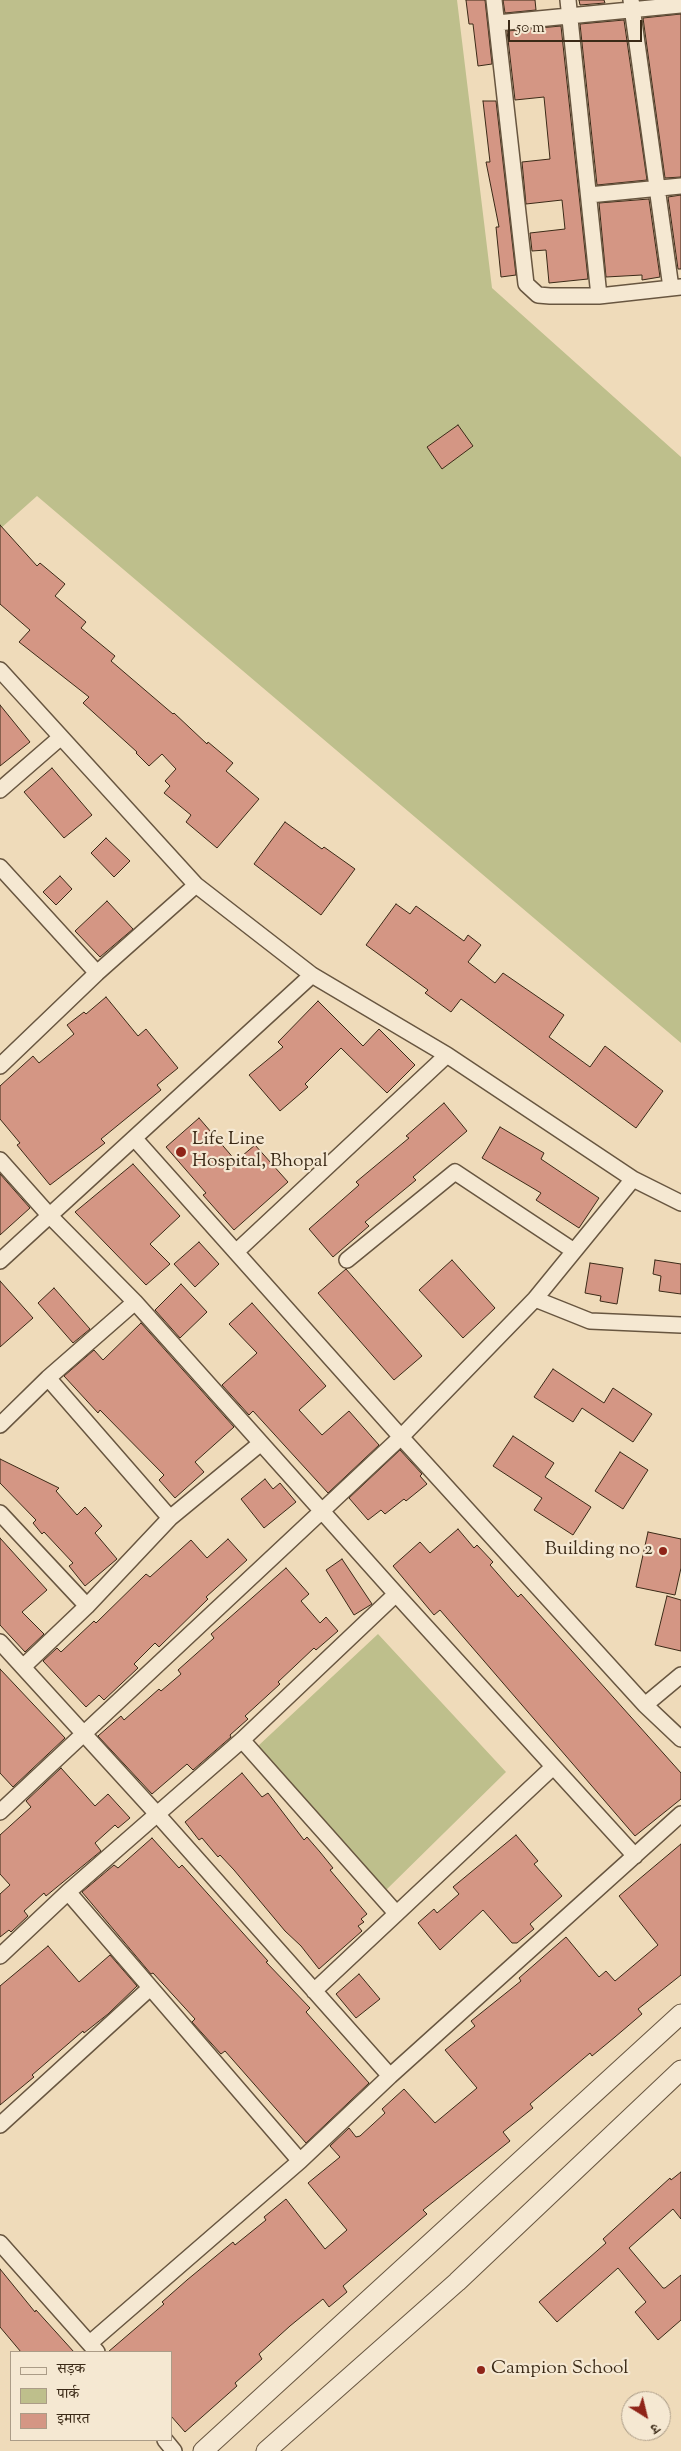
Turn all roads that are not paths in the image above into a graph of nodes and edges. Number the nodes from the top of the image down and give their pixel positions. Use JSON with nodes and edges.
{"nodes":[{"id":1,"x":494,"y":0,"type":"edge"},
{"id":2,"x":632,"y":5,"type":"edge"},
{"id":3,"x":681,"y":5,"type":"edge"},
{"id":4,"x":569,"y":7,"type":"edge"},
{"id":5,"x":497,"y":23,"type":"junction"},
{"id":6,"x":681,"y":186,"type":"edge"},
{"id":7,"x":659,"y":189,"type":"junction"},
{"id":8,"x":589,"y":195,"type":"junction"},
{"id":9,"x":676,"y":287,"type":"edge"},
{"id":10,"x":599,"y":296,"type":"junction"},
{"id":11,"x":0,"y":670,"type":"edge"},
{"id":12,"x":62,"y":737,"type":"junction"},
{"id":13,"x":0,"y":790,"type":"edge"},
{"id":14,"x":0,"y":867,"type":"edge"},
{"id":15,"x":196,"y":885,"type":"junction"},
{"id":16,"x":98,"y":972,"type":"junction"},
{"id":17,"x":312,"y":975,"type":"junction"},
{"id":18,"x":447,"y":1055,"type":"junction"},
{"id":19,"x":0,"y":1066,"type":"edge"},
{"id":20,"x":135,"y":1139,"type":"junction"},
{"id":21,"x":0,"y":1160,"type":"edge"},
{"id":22,"x":633,"y":1179,"type":"junction"},
{"id":23,"x":681,"y":1203,"type":"edge"},
{"id":24,"x":49,"y":1215,"type":"junction"},
{"id":25,"x":237,"y":1251,"type":"junction"},
{"id":26,"x":574,"y":1251,"type":"junction"},
{"id":27,"x":347,"y":1260,"type":"dead end"},
{"id":28,"x":0,"y":1261,"type":"edge"},
{"id":29,"x":535,"y":1300,"type":"junction"},
{"id":30,"x":135,"y":1302,"type":"junction"},
{"id":31,"x":681,"y":1325,"type":"edge"},
{"id":32,"x":48,"y":1378,"type":"junction"},
{"id":33,"x":0,"y":1425,"type":"edge"},
{"id":34,"x":401,"y":1437,"type":"junction"},
{"id":35,"x":261,"y":1443,"type":"junction"},
{"id":36,"x":323,"y":1510,"type":"junction"},
{"id":37,"x":0,"y":1513,"type":"edge"},
{"id":38,"x":170,"y":1518,"type":"junction"},
{"id":39,"x":396,"y":1594,"type":"junction"},
{"id":40,"x":87,"y":1606,"type":"junction"},
{"id":41,"x":0,"y":1642,"type":"edge"},
{"id":42,"x":24,"y":1666,"type":"junction"},
{"id":43,"x":681,"y":1675,"type":"edge"},
{"id":44,"x":645,"y":1704,"type":"junction"},
{"id":45,"x":85,"y":1734,"type":"junction"},
{"id":46,"x":681,"y":1739,"type":"edge"},
{"id":47,"x":242,"y":1740,"type":"junction"},
{"id":48,"x":553,"y":1766,"type":"junction"},
{"id":49,"x":3,"y":1803,"type":"edge"},
{"id":50,"x":158,"y":1814,"type":"junction"},
{"id":51,"x":681,"y":1814,"type":"edge"},
{"id":52,"x":634,"y":1856,"type":"junction"},
{"id":53,"x":68,"y":1892,"type":"junction"},
{"id":54,"x":396,"y":1913,"type":"junction"},
{"id":55,"x":0,"y":1956,"type":"edge"},
{"id":56,"x":150,"y":1988,"type":"junction"},
{"id":57,"x":314,"y":1991,"type":"junction"},
{"id":58,"x":681,"y":2014,"type":"edge"},
{"id":59,"x":681,"y":2070,"type":"edge"},
{"id":60,"x":390,"y":2076,"type":"junction"},
{"id":61,"x":0,"y":2125,"type":"edge"},
{"id":62,"x":300,"y":2161,"type":"junction"},
{"id":63,"x":0,"y":2243,"type":"edge"},
{"id":64,"x":94,"y":2348,"type":"edge"},
{"id":65,"x":166,"y":2441,"type":"edge"},
{"id":66,"x":174,"y":2451,"type":"edge"},
{"id":67,"x":202,"y":2451,"type":"edge"},
{"id":68,"x":266,"y":2451,"type":"edge"}],
"edges":[{"from":1,"to":5,"type":"street"},
{"from":2,"to":3,"type":"street"},
{"from":2,"to":4,"type":"street"},
{"from":2,"to":7,"type":"street"},
{"from":4,"to":5,"type":"street"},
{"from":4,"to":8,"type":"street"},
{"from":5,"to":10,"type":"street"},
{"from":6,"to":7,"type":"street"},
{"from":7,"to":8,"type":"street"},
{"from":7,"to":9,"type":"street"},
{"from":8,"to":10,"type":"street"},
{"from":9,"to":10,"type":"street"},
{"from":11,"to":12,"type":"street"},
{"from":12,"to":13,"type":"street"},
{"from":12,"to":15,"type":"street"},
{"from":14,"to":16,"type":"street"},
{"from":15,"to":16,"type":"street"},
{"from":15,"to":17,"type":"street"},
{"from":16,"to":19,"type":"street"},
{"from":17,"to":18,"type":"street"},
{"from":17,"to":20,"type":"street"},
{"from":18,"to":22,"type":"street"},
{"from":18,"to":25,"type":"street"},
{"from":20,"to":24,"type":"street"},
{"from":20,"to":25,"type":"street"},
{"from":21,"to":24,"type":"street"},
{"from":22,"to":23,"type":"street"},
{"from":22,"to":26,"type":"street"},
{"from":24,"to":28,"type":"street"},
{"from":24,"to":30,"type":"street"},
{"from":25,"to":34,"type":"street"},
{"from":26,"to":27,"type":"street"},
{"from":26,"to":29,"type":"street"},
{"from":29,"to":31,"type":"street"},
{"from":29,"to":34,"type":"street"},
{"from":30,"to":32,"type":"street"},
{"from":30,"to":35,"type":"street"},
{"from":32,"to":33,"type":"street"},
{"from":32,"to":38,"type":"street"},
{"from":34,"to":36,"type":"street"},
{"from":34,"to":44,"type":"street"},
{"from":35,"to":36,"type":"street"},
{"from":35,"to":38,"type":"street"},
{"from":36,"to":39,"type":"street"},
{"from":36,"to":45,"type":"street"},
{"from":37,"to":40,"type":"street"},
{"from":38,"to":40,"type":"street"},
{"from":39,"to":47,"type":"street"},
{"from":39,"to":48,"type":"street"},
{"from":40,"to":42,"type":"street"},
{"from":41,"to":42,"type":"street"},
{"from":42,"to":45,"type":"street"},
{"from":43,"to":44,"type":"street"},
{"from":44,"to":46,"type":"street"},
{"from":45,"to":49,"type":"street"},
{"from":45,"to":50,"type":"street"},
{"from":47,"to":50,"type":"street"},
{"from":47,"to":54,"type":"street"},
{"from":48,"to":52,"type":"street"},
{"from":48,"to":54,"type":"street"},
{"from":50,"to":53,"type":"street"},
{"from":50,"to":57,"type":"street"},
{"from":51,"to":52,"type":"street"},
{"from":52,"to":60,"type":"street"},
{"from":53,"to":55,"type":"street"},
{"from":53,"to":56,"type":"street"},
{"from":54,"to":57,"type":"street"},
{"from":56,"to":61,"type":"street"},
{"from":56,"to":62,"type":"street"},
{"from":57,"to":60,"type":"street"},
{"from":58,"to":67,"type":"street"},
{"from":59,"to":68,"type":"street"},
{"from":60,"to":62,"type":"street"},
{"from":62,"to":64,"type":"street"},
{"from":63,"to":64,"type":"street"},
{"from":65,"to":66,"type":"street"}]}
